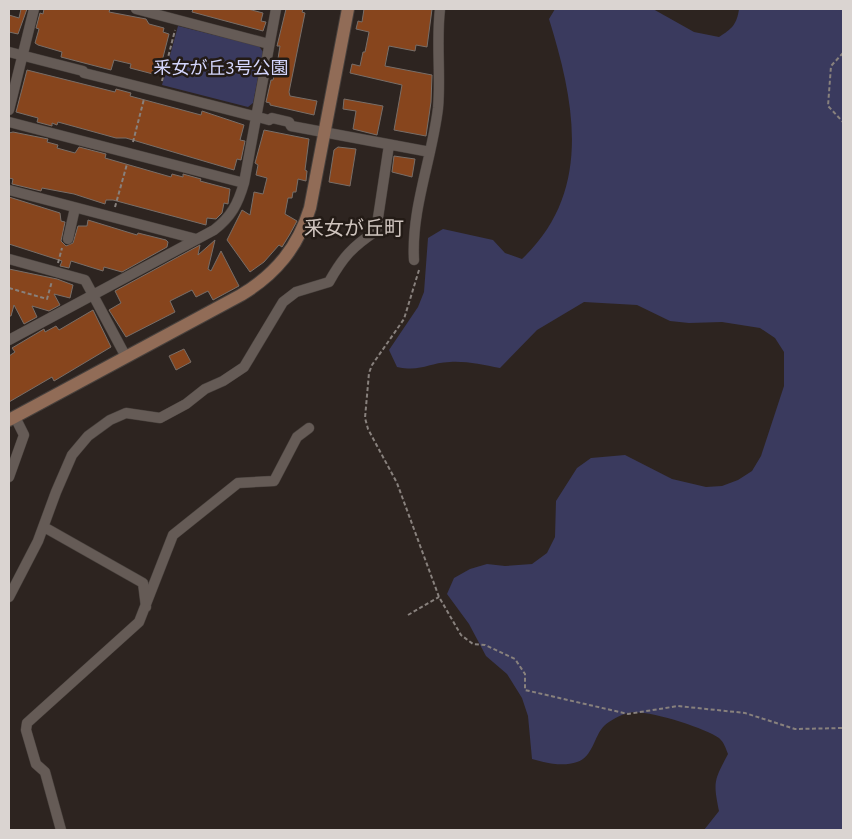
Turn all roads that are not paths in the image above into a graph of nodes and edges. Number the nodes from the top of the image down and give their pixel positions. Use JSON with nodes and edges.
{"nodes":[{"id":1,"x":34,"y":9,"type":"edge"},
{"id":2,"x":136,"y":9,"type":"edge"},
{"id":3,"x":276,"y":9,"type":"edge"},
{"id":4,"x":348,"y":9,"type":"edge"},
{"id":5,"x":440,"y":9,"type":"edge"},
{"id":6,"x":269,"y":44,"type":"junction"},
{"id":7,"x":9,"y":52,"type":"edge"},
{"id":8,"x":22,"y":56,"type":"junction"},
{"id":9,"x":9,"y":110,"type":"edge"},
{"id":10,"x":255,"y":116,"type":"junction"},
{"id":11,"x":9,"y":122,"type":"edge"},
{"id":12,"x":325,"y":132,"type":"junction"},
{"id":13,"x":389,"y":145,"type":"junction"},
{"id":14,"x":430,"y":152,"type":"junction"},
{"id":15,"x":244,"y":183,"type":"junction"},
{"id":16,"x":9,"y":190,"type":"edge"},
{"id":17,"x":76,"y":208,"type":"junction"},
{"id":18,"x":68,"y":239,"type":"road end"},
{"id":19,"x":196,"y":239,"type":"junction"},
{"id":20,"x":9,"y":259,"type":"edge"},
{"id":21,"x":414,"y":260,"type":"road end"},
{"id":22,"x":94,"y":294,"type":"junction"},
{"id":23,"x":9,"y":340,"type":"edge"},
{"id":24,"x":126,"y":357,"type":"junction"},
{"id":25,"x":12,"y":418,"type":"edge"},
{"id":26,"x":309,"y":428,"type":"dead end"},
{"id":27,"x":9,"y":477,"type":"edge"},
{"id":28,"x":44,"y":527,"type":"junction"},
{"id":29,"x":9,"y":597,"type":"edge"},
{"id":30,"x":146,"y":607,"type":"junction"},
{"id":31,"x":61,"y":830,"type":"edge"}],
"edges":[{"from":1,"to":8,"type":"street"},
{"from":2,"to":6,"type":"street"},
{"from":3,"to":6,"type":"street"},
{"from":4,"to":12,"type":"street"},
{"from":5,"to":14,"type":"street"},
{"from":6,"to":10,"type":"street"},
{"from":7,"to":8,"type":"street"},
{"from":8,"to":9,"type":"street"},
{"from":8,"to":10,"type":"street"},
{"from":10,"to":12,"type":"street"},
{"from":10,"to":15,"type":"street"},
{"from":11,"to":15,"type":"street"},
{"from":12,"to":13,"type":"street"},
{"from":12,"to":24,"type":"street"},
{"from":13,"to":14,"type":"street"},
{"from":13,"to":28,"type":"street"},
{"from":14,"to":21,"type":"street"},
{"from":15,"to":19,"type":"street"},
{"from":16,"to":17,"type":"street"},
{"from":17,"to":18,"type":"street"},
{"from":17,"to":19,"type":"street"},
{"from":19,"to":22,"type":"street"},
{"from":20,"to":22,"type":"street"},
{"from":22,"to":23,"type":"street"},
{"from":22,"to":24,"type":"street"},
{"from":24,"to":25,"type":"street"},
{"from":25,"to":27,"type":"street"},
{"from":26,"to":30,"type":"street"},
{"from":28,"to":29,"type":"street"},
{"from":28,"to":30,"type":"street"},
{"from":30,"to":31,"type":"street"}]}
